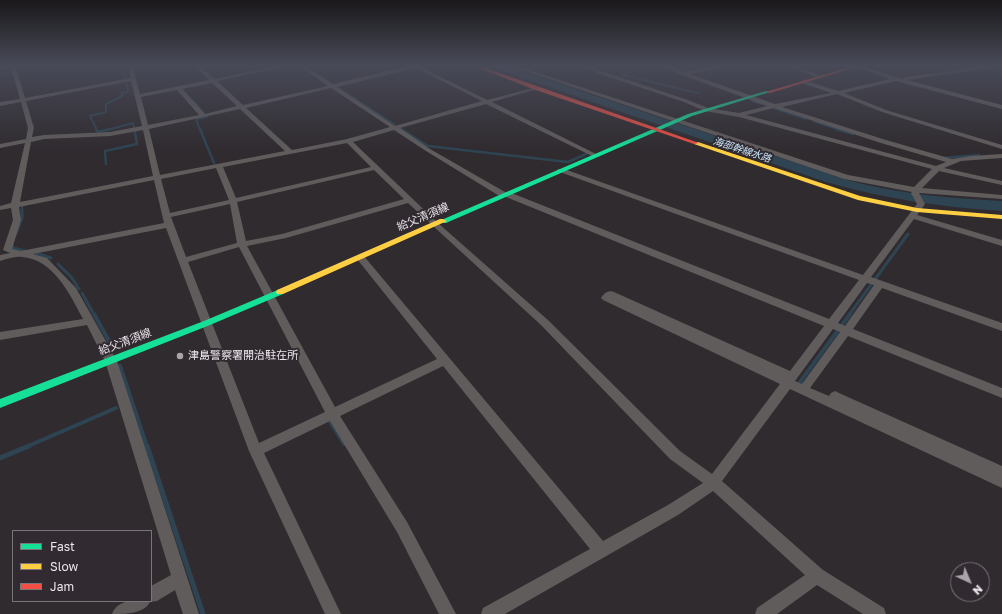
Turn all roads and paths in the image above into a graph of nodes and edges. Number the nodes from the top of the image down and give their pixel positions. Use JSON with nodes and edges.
{"nodes":[{"id":1,"x":21,"y":94,"type":"edge"},
{"id":2,"x":57,"y":94,"type":"edge"},
{"id":3,"x":150,"y":94,"type":"edge"},
{"id":4,"x":183,"y":94,"type":"edge"},
{"id":5,"x":227,"y":94,"type":"edge"},
{"id":6,"x":301,"y":94,"type":"edge"},
{"id":7,"x":347,"y":94,"type":"edge"},
{"id":8,"x":470,"y":94,"type":"edge"},
{"id":9,"x":516,"y":94,"type":"edge"},
{"id":10,"x":553,"y":94,"type":"edge"},
{"id":11,"x":594,"y":94,"type":"edge"},
{"id":12,"x":664,"y":94,"type":"edge"},
{"id":13,"x":737,"y":94,"type":"edge"},
{"id":14,"x":764,"y":94,"type":"edge"},
{"id":15,"x":836,"y":94,"type":"edge"},
{"id":16,"x":841,"y":94,"type":"edge"},
{"id":17,"x":951,"y":94,"type":"edge"},
{"id":18,"x":138,"y":96,"type":"joint"},
{"id":19,"x":749,"y":98,"type":"junction"},
{"id":20,"x":23,"y":100,"type":"junction"},
{"id":21,"x":487,"y":102,"type":"junction"},
{"id":22,"x":0,"y":104,"type":"edge"},
{"id":23,"x":773,"y":106,"type":"junction"},
{"id":24,"x":242,"y":107,"type":"junction"},
{"id":25,"x":1002,"y":107,"type":"edge"},
{"id":26,"x":706,"y":110,"type":"junction"},
{"id":27,"x":739,"y":115,"type":"junction"},
{"id":28,"x":203,"y":116,"type":"junction"},
{"id":29,"x":676,"y":121,"type":"junction"},
{"id":30,"x":398,"y":127,"type":"junction"},
{"id":31,"x":145,"y":128,"type":"junction"},
{"id":32,"x":660,"y":128,"type":"junction"},
{"id":33,"x":29,"y":140,"type":"junction"},
{"id":34,"x":348,"y":141,"type":"junction"},
{"id":35,"x":0,"y":146,"type":"edge"},
{"id":36,"x":1002,"y":147,"type":"edge"},
{"id":37,"x":290,"y":152,"type":"junction"},
{"id":38,"x":596,"y":156,"type":"junction"},
{"id":39,"x":1002,"y":156,"type":"edge"},
{"id":40,"x":951,"y":161,"type":"junction"},
{"id":41,"x":219,"y":166,"type":"junction"},
{"id":42,"x":376,"y":168,"type":"junction"},
{"id":43,"x":935,"y":168,"type":"junction"},
{"id":44,"x":561,"y":171,"type":"junction"},
{"id":45,"x":158,"y":178,"type":"junction"},
{"id":46,"x":1002,"y":183,"type":"edge"},
{"id":47,"x":916,"y":192,"type":"junction"},
{"id":48,"x":505,"y":195,"type":"junction"},
{"id":49,"x":1002,"y":197,"type":"edge"},
{"id":50,"x":409,"y":200,"type":"junction"},
{"id":51,"x":233,"y":201,"type":"junction"},
{"id":52,"x":15,"y":205,"type":"junction"},
{"id":53,"x":0,"y":208,"type":"edge"},
{"id":54,"x":917,"y":210,"type":"junction"},
{"id":55,"x":1002,"y":217,"type":"edge"},
{"id":56,"x":168,"y":220,"type":"junction"},
{"id":57,"x":435,"y":225,"type":"junction"},
{"id":58,"x":1002,"y":243,"type":"edge"},
{"id":59,"x":242,"y":244,"type":"junction"},
{"id":60,"x":18,"y":254,"type":"junction"},
{"id":61,"x":360,"y":257,"type":"junction"},
{"id":62,"x":0,"y":258,"type":"edge"},
{"id":63,"x":183,"y":261,"type":"junction"},
{"id":64,"x":873,"y":281,"type":"junction"},
{"id":65,"x":270,"y":296,"type":"junction"},
{"id":66,"x":90,"y":321,"type":"junction"},
{"id":67,"x":207,"y":323,"type":"junction"},
{"id":68,"x":1002,"y":327,"type":"edge"},
{"id":69,"x":839,"y":328,"type":"junction"},
{"id":70,"x":0,"y":336,"type":"edge"},
{"id":71,"x":445,"y":360,"type":"junction"},
{"id":72,"x":111,"y":361,"type":"junction"},
{"id":73,"x":797,"y":380,"type":"junction"},
{"id":74,"x":1002,"y":393,"type":"edge"},
{"id":75,"x":0,"y":404,"type":"edge"},
{"id":76,"x":332,"y":413,"type":"junction"},
{"id":77,"x":256,"y":451,"type":"junction"},
{"id":78,"x":1002,"y":472,"type":"edge"},
{"id":79,"x":1002,"y":482,"type":"edge"},
{"id":80,"x":712,"y":484,"type":"junction"},
{"id":81,"x":601,"y":550,"type":"junction"},
{"id":82,"x":817,"y":576,"type":"junction"},
{"id":83,"x":180,"y":578,"type":"junction"},
{"id":84,"x":152,"y":594,"type":"edge"},
{"id":85,"x":140,"y":602,"type":"edge"},
{"id":86,"x":120,"y":614,"type":"edge"},
{"id":87,"x":191,"y":614,"type":"edge"},
{"id":88,"x":333,"y":614,"type":"edge"},
{"id":89,"x":448,"y":614,"type":"edge"},
{"id":90,"x":489,"y":614,"type":"edge"},
{"id":91,"x":763,"y":614,"type":"edge"},
{"id":92,"x":878,"y":614,"type":"edge"}],
"edges":[{"from":1,"to":20,"type":"street"},
{"from":2,"to":20,"type":"street"},
{"from":3,"to":18,"type":"street"},
{"from":4,"to":28,"type":"street"},
{"from":5,"to":24,"type":"street"},
{"from":6,"to":24,"type":"street"},
{"from":7,"to":30,"type":"street"},
{"from":8,"to":21,"type":"street"},
{"from":9,"to":21,"type":"street"},
{"from":10,"to":32,"type":"main road"},
{"from":11,"to":29,"type":"street"},
{"from":12,"to":26,"type":"street"},
{"from":13,"to":19,"type":"street"},
{"from":14,"to":19,"type":"main road","name":"給父清須線"},
{"from":15,"to":23,"type":"street"},
{"from":16,"to":36,"type":"street"},
{"from":17,"to":25,"type":"street"},
{"from":18,"to":31,"type":"street"},
{"from":19,"to":23,"type":"street"},
{"from":19,"to":26,"type":"main road","name":"給父清須線"},
{"from":20,"to":22,"type":"street"},
{"from":20,"to":33,"type":"street"},
{"from":21,"to":30,"type":"street"},
{"from":21,"to":38,"type":"street"},
{"from":23,"to":27,"type":"street"},
{"from":23,"to":40,"type":"street"},
{"from":24,"to":28,"type":"street"},
{"from":24,"to":37,"type":"street"},
{"from":26,"to":27,"type":"street"},
{"from":26,"to":29,"type":"main road","name":"給父清須線"},
{"from":27,"to":43,"type":"street"},
{"from":28,"to":31,"type":"street"},
{"from":29,"to":32,"type":"main road","name":"給父清須線"},
{"from":29,"to":47,"type":"street"},
{"from":30,"to":34,"type":"street"},
{"from":30,"to":48,"type":"street"},
{"from":31,"to":33,"type":"street"},
{"from":31,"to":45,"type":"street"},
{"from":32,"to":38,"type":"main road","name":"給父清須線"},
{"from":32,"to":54,"type":"main road"},
{"from":33,"to":35,"type":"street"},
{"from":33,"to":52,"type":"street"},
{"from":34,"to":37,"type":"street"},
{"from":34,"to":42,"type":"street"},
{"from":37,"to":41,"type":"street"},
{"from":38,"to":44,"type":"main road","name":"給父清須線"},
{"from":39,"to":40,"type":"street"},
{"from":40,"to":43,"type":"street"},
{"from":41,"to":45,"type":"street"},
{"from":41,"to":51,"type":"street"},
{"from":42,"to":50,"type":"street"},
{"from":42,"to":51,"type":"street"},
{"from":43,"to":46,"type":"street"},
{"from":43,"to":47,"type":"street"},
{"from":44,"to":48,"type":"main road","name":"給父清須線"},
{"from":44,"to":64,"type":"street"},
{"from":45,"to":52,"type":"street"},
{"from":45,"to":56,"type":"street"},
{"from":47,"to":49,"type":"street"},
{"from":47,"to":54,"type":"street"},
{"from":48,"to":57,"type":"main road","name":"給父清須線"},
{"from":48,"to":69,"type":"street"},
{"from":50,"to":57,"type":"street"},
{"from":50,"to":59,"type":"street"},
{"from":51,"to":56,"type":"street"},
{"from":51,"to":59,"type":"street"},
{"from":52,"to":53,"type":"street"},
{"from":52,"to":60,"type":"street"},
{"from":54,"to":55,"type":"main road"},
{"from":54,"to":58,"type":"street"},
{"from":54,"to":64,"type":"street"},
{"from":56,"to":60,"type":"street"},
{"from":56,"to":63,"type":"street"},
{"from":57,"to":61,"type":"main road","name":"給父清須線"},
{"from":57,"to":80,"type":"street"},
{"from":59,"to":63,"type":"street"},
{"from":59,"to":65,"type":"street"},
{"from":60,"to":62,"type":"street"},
{"from":60,"to":66,"type":"street"},
{"from":61,"to":65,"type":"main road","name":"給父清須線"},
{"from":61,"to":71,"type":"street"},
{"from":63,"to":67,"type":"street"},
{"from":64,"to":68,"type":"street"},
{"from":64,"to":69,"type":"street"},
{"from":64,"to":69,"type":"street"},
{"from":65,"to":67,"type":"main road","name":"給父清須線"},
{"from":65,"to":76,"type":"street"},
{"from":66,"to":70,"type":"street"},
{"from":66,"to":72,"type":"street"},
{"from":67,"to":72,"type":"main road","name":"給父清須線"},
{"from":67,"to":77,"type":"street"},
{"from":69,"to":73,"type":"street"},
{"from":69,"to":73,"type":"street"},
{"from":69,"to":74,"type":"street"},
{"from":71,"to":76,"type":"street"},
{"from":71,"to":81,"type":"street"},
{"from":72,"to":75,"type":"main road","name":"給父清須線"},
{"from":72,"to":83,"type":"street"},
{"from":73,"to":73,"type":"street"},
{"from":73,"to":78,"type":"street"},
{"from":73,"to":79,"type":"street"},
{"from":73,"to":80,"type":"street"},
{"from":76,"to":77,"type":"street"},
{"from":76,"to":89,"type":"street"},
{"from":77,"to":88,"type":"street"},
{"from":80,"to":81,"type":"street"},
{"from":80,"to":82,"type":"street"},
{"from":81,"to":90,"type":"street"},
{"from":82,"to":91,"type":"street"},
{"from":82,"to":92,"type":"street"},
{"from":83,"to":84,"type":"street"},
{"from":83,"to":87,"type":"street"},
{"from":85,"to":86,"type":"street"}]}
